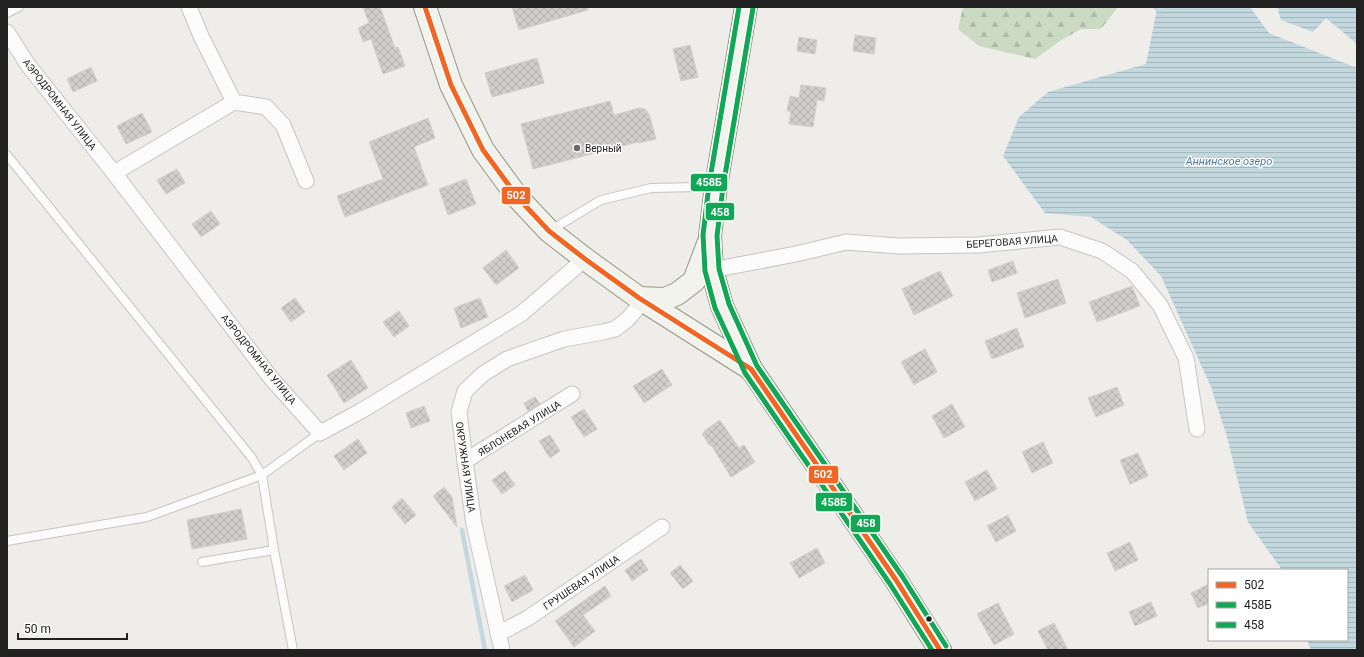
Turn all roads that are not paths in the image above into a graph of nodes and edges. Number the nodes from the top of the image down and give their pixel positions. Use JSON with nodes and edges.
{"nodes":[{"id":1,"x":19,"y":7,"type":"edge"},
{"id":2,"x":189,"y":7,"type":"edge"},
{"id":3,"x":425,"y":7,"type":"edge"},
{"id":4,"x":746,"y":7,"type":"edge"},
{"id":5,"x":7,"y":13,"type":"edge"},
{"id":6,"x":7,"y":32,"type":"edge"},
{"id":7,"x":234,"y":102,"type":"junction"},
{"id":8,"x":7,"y":155,"type":"edge"},
{"id":9,"x":114,"y":173,"type":"junction"},
{"id":10,"x":306,"y":181,"type":"dead end"},
{"id":11,"x":700,"y":187,"type":"dead end"},
{"id":12,"x":549,"y":231,"type":"junction"},
{"id":13,"x":710,"y":239,"type":"junction"},
{"id":14,"x":585,"y":259,"type":"junction"},
{"id":15,"x":712,"y":270,"type":"junction"},
{"id":16,"x":641,"y":300,"type":"junction"},
{"id":17,"x":751,"y":369,"type":"junction"},
{"id":18,"x":572,"y":394,"type":"dead end"},
{"id":19,"x":1197,"y":429,"type":"dead end"},
{"id":20,"x":320,"y":433,"type":"junction"},
{"id":21,"x":465,"y":461,"type":"junction"},
{"id":22,"x":262,"y":475,"type":"junction"},
{"id":23,"x":662,"y":527,"type":"dead end"},
{"id":24,"x":7,"y":541,"type":"edge"},
{"id":25,"x":274,"y":550,"type":"junction"},
{"id":26,"x":202,"y":562,"type":"dead end"},
{"id":27,"x":498,"y":634,"type":"junction"},
{"id":28,"x":293,"y":650,"type":"edge"},
{"id":29,"x":502,"y":650,"type":"edge"},
{"id":30,"x":940,"y":650,"type":"edge"}],
"edges":[{"from":1,"to":5,"type":"lane"},
{"from":2,"to":7,"type":"street"},
{"from":3,"to":12,"type":"main road"},
{"from":4,"to":13,"type":"main road"},
{"from":6,"to":9,"type":"street","name":"АЭРОДРОМНАЯ УЛИЦА"},
{"from":7,"to":9,"type":"street"},
{"from":7,"to":10,"type":"street"},
{"from":8,"to":22,"type":"lane"},
{"from":9,"to":20,"type":"street","name":"АЭРОДРОМНАЯ УЛИЦА"},
{"from":11,"to":12,"type":"lane"},
{"from":12,"to":14,"type":"main road"},
{"from":13,"to":15,"type":"main road"},
{"from":13,"to":16,"type":"main road"},
{"from":14,"to":16,"type":"main road"},
{"from":14,"to":20,"type":"street"},
{"from":15,"to":17,"type":"main road"},
{"from":15,"to":19,"type":"street","name":"БЕРЕГОВАЯ УЛИЦА"},
{"from":16,"to":17,"type":"main road"},
{"from":16,"to":21,"type":"street","name":"ОКРУЖНАЯ УЛИЦА"},
{"from":17,"to":30,"type":"main road"},
{"from":18,"to":21,"type":"street","name":"ЯБЛОНЕВАЯ УЛИЦА"},
{"from":20,"to":22,"type":"lane"},
{"from":21,"to":27,"type":"street","name":"ОКРУЖНАЯ УЛИЦА"},
{"from":22,"to":24,"type":"lane"},
{"from":22,"to":25,"type":"lane"},
{"from":23,"to":27,"type":"street","name":"ГРУШЕВАЯ УЛИЦА"},
{"from":25,"to":26,"type":"lane"},
{"from":25,"to":28,"type":"lane"},
{"from":27,"to":29,"type":"street","name":"ОКРУЖНАЯ УЛИЦА"}]}
